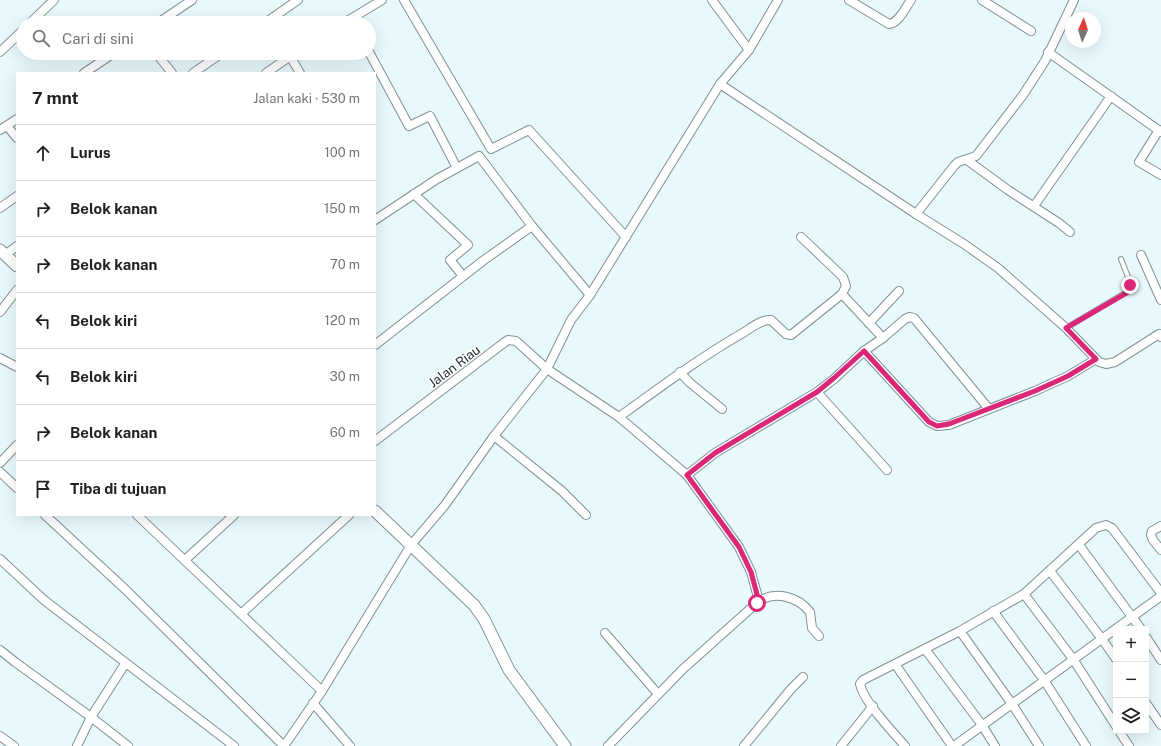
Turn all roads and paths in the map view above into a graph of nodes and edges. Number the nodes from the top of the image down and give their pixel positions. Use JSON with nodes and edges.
{"nodes":[{"id":1,"x":192,"y":0,"type":"edge"},
{"id":2,"x":298,"y":0,"type":"edge"},
{"id":3,"x":382,"y":0,"type":"edge"},
{"id":4,"x":404,"y":0,"type":"edge"},
{"id":5,"x":712,"y":0,"type":"edge"},
{"id":6,"x":778,"y":0,"type":"edge"},
{"id":7,"x":849,"y":0,"type":"edge"},
{"id":8,"x":911,"y":0,"type":"edge"},
{"id":9,"x":982,"y":0,"type":"edge"},
{"id":10,"x":1074,"y":0,"type":"edge"},
{"id":11,"x":53,"y":1,"type":"edge"},
{"id":12,"x":37,"y":16,"type":"edge"},
{"id":13,"x":168,"y":16,"type":"edge"},
{"id":14,"x":275,"y":16,"type":"edge"},
{"id":15,"x":359,"y":16,"type":"edge"},
{"id":16,"x":1031,"y":31,"type":"dead end"},
{"id":17,"x":16,"y":37,"type":"edge"},
{"id":18,"x":749,"y":50,"type":"junction"},
{"id":19,"x":0,"y":52,"type":"edge"},
{"id":20,"x":1048,"y":52,"type":"junction"},
{"id":21,"x":104,"y":60,"type":"edge"},
{"id":22,"x":162,"y":60,"type":"edge"},
{"id":23,"x":212,"y":60,"type":"edge"},
{"id":24,"x":286,"y":60,"type":"edge"},
{"id":25,"x":295,"y":60,"type":"edge"},
{"id":26,"x":373,"y":60,"type":"edge"},
{"id":27,"x":86,"y":72,"type":"edge"},
{"id":28,"x":171,"y":72,"type":"edge"},
{"id":29,"x":194,"y":72,"type":"edge"},
{"id":30,"x":268,"y":72,"type":"edge"},
{"id":31,"x":300,"y":72,"type":"edge"},
{"id":32,"x":720,"y":84,"type":"junction"},
{"id":33,"x":1111,"y":96,"type":"junction"},
{"id":34,"x":16,"y":120,"type":"edge"},
{"id":35,"x":3,"y":128,"type":"edge"},
{"id":36,"x":1160,"y":131,"type":"edge"},
{"id":37,"x":16,"y":137,"type":"edge"},
{"id":38,"x":491,"y":149,"type":"junction"},
{"id":39,"x":479,"y":156,"type":"junction"},
{"id":40,"x":967,"y":160,"type":"junction"},
{"id":41,"x":457,"y":168,"type":"junction"},
{"id":42,"x":1161,"y":175,"type":"edge"},
{"id":43,"x":414,"y":194,"type":"junction"},
{"id":44,"x":16,"y":197,"type":"edge"},
{"id":45,"x":1034,"y":206,"type":"junction"},
{"id":46,"x":0,"y":208,"type":"edge"},
{"id":47,"x":916,"y":214,"type":"junction"},
{"id":48,"x":376,"y":219,"type":"edge"},
{"id":49,"x":532,"y":226,"type":"junction"},
{"id":50,"x":1070,"y":232,"type":"dead end"},
{"id":51,"x":626,"y":237,"type":"junction"},
{"id":52,"x":801,"y":237,"type":"dead end"},
{"id":53,"x":16,"y":246,"type":"edge"},
{"id":54,"x":2,"y":252,"type":"edge"},
{"id":55,"x":1141,"y":255,"type":"dead end"},
{"id":56,"x":1121,"y":259,"type":"dead end"},
{"id":57,"x":16,"y":265,"type":"edge"},
{"id":58,"x":463,"y":276,"type":"junction"},
{"id":59,"x":899,"y":290,"type":"dead end"},
{"id":60,"x":16,"y":291,"type":"edge"},
{"id":61,"x":842,"y":294,"type":"junction"},
{"id":62,"x":590,"y":295,"type":"junction"},
{"id":63,"x":1161,"y":300,"type":"edge"},
{"id":64,"x":0,"y":312,"type":"edge"},
{"id":65,"x":869,"y":323,"type":"junction"},
{"id":66,"x":1066,"y":328,"type":"junction"},
{"id":67,"x":1160,"y":334,"type":"edge"},
{"id":68,"x":883,"y":338,"type":"junction"},
{"id":69,"x":376,"y":344,"type":"edge"},
{"id":70,"x":864,"y":351,"type":"junction"},
{"id":71,"x":0,"y":358,"type":"edge"},
{"id":72,"x":1096,"y":359,"type":"junction"},
{"id":73,"x":16,"y":366,"type":"edge"},
{"id":74,"x":547,"y":368,"type":"junction"},
{"id":75,"x":680,"y":372,"type":"junction"},
{"id":76,"x":817,"y":392,"type":"junction"},
{"id":77,"x":722,"y":409,"type":"dead end"},
{"id":78,"x":989,"y":409,"type":"junction"},
{"id":79,"x":619,"y":417,"type":"junction"},
{"id":80,"x":494,"y":436,"type":"junction"},
{"id":81,"x":376,"y":440,"type":"edge"},
{"id":82,"x":16,"y":446,"type":"edge"},
{"id":83,"x":0,"y":463,"type":"edge"},
{"id":84,"x":888,"y":470,"type":"dead end"},
{"id":85,"x":0,"y":472,"type":"edge"},
{"id":86,"x":687,"y":475,"type":"junction"},
{"id":87,"x":16,"y":487,"type":"edge"},
{"id":88,"x":376,"y":512,"type":"edge"},
{"id":89,"x":586,"y":515,"type":"dead end"},
{"id":90,"x":47,"y":516,"type":"edge"},
{"id":91,"x":138,"y":516,"type":"edge"},
{"id":92,"x":233,"y":516,"type":"edge"},
{"id":93,"x":348,"y":516,"type":"edge"},
{"id":94,"x":1161,"y":526,"type":"edge"},
{"id":95,"x":1079,"y":544,"type":"junction"},
{"id":96,"x":411,"y":545,"type":"junction"},
{"id":97,"x":1161,"y":550,"type":"edge"},
{"id":98,"x":0,"y":560,"type":"edge"},
{"id":99,"x":185,"y":560,"type":"junction"},
{"id":100,"x":1050,"y":571,"type":"junction"},
{"id":101,"x":1024,"y":594,"type":"junction"},
{"id":102,"x":1161,"y":595,"type":"edge"},
{"id":103,"x":759,"y":602,"type":"junction"},
{"id":104,"x":993,"y":611,"type":"junction"},
{"id":105,"x":241,"y":614,"type":"junction"},
{"id":106,"x":1133,"y":616,"type":"junction"},
{"id":107,"x":1139,"y":626,"type":"edge"},
{"id":108,"x":960,"y":631,"type":"junction"},
{"id":109,"x":606,"y":632,"type":"dead end"},
{"id":110,"x":820,"y":636,"type":"dead end"},
{"id":111,"x":1102,"y":638,"type":"junction"},
{"id":112,"x":1149,"y":642,"type":"edge"},
{"id":113,"x":925,"y":649,"type":"junction"},
{"id":114,"x":0,"y":650,"type":"edge"},
{"id":115,"x":1113,"y":654,"type":"edge"},
{"id":116,"x":1073,"y":660,"type":"junction"},
{"id":117,"x":1161,"y":660,"type":"edge"},
{"id":118,"x":125,"y":664,"type":"junction"},
{"id":119,"x":895,"y":664,"type":"junction"},
{"id":120,"x":804,"y":677,"type":"dead end"},
{"id":121,"x":1044,"y":680,"type":"junction"},
{"id":122,"x":322,"y":691,"type":"junction"},
{"id":123,"x":658,"y":694,"type":"junction"},
{"id":124,"x":313,"y":703,"type":"junction"},
{"id":125,"x":1012,"y":704,"type":"junction"},
{"id":126,"x":873,"y":706,"type":"junction"},
{"id":127,"x":1149,"y":707,"type":"edge"},
{"id":128,"x":91,"y":717,"type":"junction"},
{"id":129,"x":1113,"y":721,"type":"edge"},
{"id":130,"x":982,"y":725,"type":"junction"},
{"id":131,"x":1161,"y":725,"type":"edge"},
{"id":132,"x":1121,"y":734,"type":"edge"},
{"id":133,"x":0,"y":736,"type":"edge"},
{"id":134,"x":14,"y":746,"type":"edge"},
{"id":135,"x":77,"y":746,"type":"edge"},
{"id":136,"x":128,"y":746,"type":"edge"},
{"id":137,"x":234,"y":746,"type":"edge"},
{"id":138,"x":284,"y":746,"type":"edge"},
{"id":139,"x":350,"y":746,"type":"edge"},
{"id":140,"x":565,"y":746,"type":"edge"},
{"id":141,"x":608,"y":746,"type":"edge"},
{"id":142,"x":744,"y":746,"type":"edge"},
{"id":143,"x":841,"y":746,"type":"edge"},
{"id":144,"x":905,"y":746,"type":"edge"},
{"id":145,"x":953,"y":746,"type":"edge"},
{"id":146,"x":995,"y":746,"type":"edge"},
{"id":147,"x":1039,"y":746,"type":"edge"},
{"id":148,"x":1086,"y":746,"type":"edge"},
{"id":149,"x":1129,"y":746,"type":"edge"}],
"edges":[{"from":1,"to":13,"type":"street"},
{"from":2,"to":14,"type":"street"},
{"from":3,"to":15,"type":"street"},
{"from":4,"to":38,"type":"street"},
{"from":5,"to":18,"type":"street"},
{"from":6,"to":18,"type":"street"},
{"from":7,"to":8,"type":"street"},
{"from":9,"to":16,"type":"street"},
{"from":10,"to":20,"type":"street"},
{"from":11,"to":12,"type":"street"},
{"from":17,"to":19,"type":"street"},
{"from":18,"to":32,"type":"street"},
{"from":20,"to":33,"type":"street"},
{"from":20,"to":40,"type":"street"},
{"from":21,"to":27,"type":"street"},
{"from":22,"to":28,"type":"street"},
{"from":23,"to":29,"type":"street"},
{"from":24,"to":30,"type":"street"},
{"from":25,"to":31,"type":"street"},
{"from":26,"to":41,"type":"street"},
{"from":32,"to":47,"type":"street"},
{"from":32,"to":51,"type":"street"},
{"from":33,"to":36,"type":"street"},
{"from":33,"to":45,"type":"street"},
{"from":34,"to":35,"type":"street"},
{"from":35,"to":37,"type":"street"},
{"from":36,"to":42,"type":"street"},
{"from":38,"to":39,"type":"street"},
{"from":38,"to":51,"type":"street"},
{"from":39,"to":41,"type":"street"},
{"from":39,"to":49,"type":"street"},
{"from":40,"to":45,"type":"street"},
{"from":40,"to":47,"type":"street"},
{"from":41,"to":43,"type":"street"},
{"from":43,"to":48,"type":"street"},
{"from":43,"to":58,"type":"street"},
{"from":44,"to":46,"type":"street"},
{"from":45,"to":50,"type":"street"},
{"from":47,"to":66,"type":"street"},
{"from":49,"to":58,"type":"street"},
{"from":49,"to":62,"type":"street"},
{"from":51,"to":62,"type":"street"},
{"from":52,"to":61,"type":"street"},
{"from":53,"to":54,"type":"street"},
{"from":54,"to":57,"type":"street"},
{"from":55,"to":63,"type":"street"},
{"from":56,"to":66,"type":"lane"},
{"from":58,"to":69,"type":"street"},
{"from":59,"to":65,"type":"street"},
{"from":60,"to":64,"type":"street"},
{"from":61,"to":65,"type":"street"},
{"from":61,"to":75,"type":"street"},
{"from":62,"to":74,"type":"street"},
{"from":65,"to":68,"type":"street"},
{"from":66,"to":72,"type":"street"},
{"from":67,"to":72,"type":"street"},
{"from":68,"to":70,"type":"street"},
{"from":68,"to":78,"type":"street"},
{"from":70,"to":76,"type":"street"},
{"from":70,"to":78,"type":"street"},
{"from":71,"to":73,"type":"street"},
{"from":72,"to":78,"type":"street"},
{"from":74,"to":79,"type":"street","name":"Jalan Riau"},
{"from":74,"to":80,"type":"street"},
{"from":74,"to":81,"type":"street","name":"Jalan Riau"},
{"from":75,"to":77,"type":"street"},
{"from":75,"to":79,"type":"street"},
{"from":76,"to":84,"type":"street"},
{"from":76,"to":86,"type":"street"},
{"from":79,"to":86,"type":"street","name":"Jalan Riau"},
{"from":80,"to":89,"type":"street"},
{"from":80,"to":96,"type":"street"},
{"from":82,"to":83,"type":"street"},
{"from":85,"to":87,"type":"street"},
{"from":86,"to":103,"type":"street","name":"Jalan Riau"},
{"from":88,"to":96,"type":"street"},
{"from":90,"to":138,"type":"street"},
{"from":91,"to":99,"type":"street"},
{"from":92,"to":99,"type":"street"},
{"from":93,"to":105,"type":"street"},
{"from":94,"to":97,"type":"street"},
{"from":95,"to":100,"type":"street"},
{"from":95,"to":102,"type":"street"},
{"from":95,"to":106,"type":"street"},
{"from":96,"to":122,"type":"street"},
{"from":96,"to":140,"type":"street"},
{"from":98,"to":118,"type":"street"},
{"from":99,"to":105,"type":"street"},
{"from":100,"to":101,"type":"street"},
{"from":100,"to":111,"type":"street"},
{"from":101,"to":104,"type":"street"},
{"from":101,"to":116,"type":"street"},
{"from":102,"to":106,"type":"street"},
{"from":103,"to":110,"type":"street"},
{"from":103,"to":123,"type":"street"},
{"from":104,"to":108,"type":"street"},
{"from":104,"to":121,"type":"street"},
{"from":105,"to":122,"type":"street"},
{"from":106,"to":107,"type":"street"},
{"from":106,"to":111,"type":"street"},
{"from":108,"to":113,"type":"street"},
{"from":108,"to":125,"type":"street"},
{"from":109,"to":123,"type":"street"},
{"from":111,"to":115,"type":"street"},
{"from":111,"to":116,"type":"street"},
{"from":112,"to":117,"type":"street"},
{"from":113,"to":119,"type":"street"},
{"from":113,"to":130,"type":"street"},
{"from":114,"to":128,"type":"street"},
{"from":116,"to":121,"type":"street"},
{"from":116,"to":129,"type":"street"},
{"from":118,"to":128,"type":"street"},
{"from":118,"to":137,"type":"street"},
{"from":119,"to":126,"type":"street"},
{"from":119,"to":145,"type":"street"},
{"from":120,"to":142,"type":"street"},
{"from":121,"to":125,"type":"street"},
{"from":121,"to":148,"type":"street"},
{"from":122,"to":124,"type":"street"},
{"from":123,"to":141,"type":"street"},
{"from":124,"to":138,"type":"street"},
{"from":124,"to":139,"type":"street"},
{"from":125,"to":130,"type":"street"},
{"from":125,"to":147,"type":"street"},
{"from":126,"to":143,"type":"street"},
{"from":126,"to":144,"type":"street"},
{"from":127,"to":131,"type":"street"},
{"from":128,"to":135,"type":"street"},
{"from":128,"to":136,"type":"street"},
{"from":130,"to":145,"type":"street"},
{"from":130,"to":146,"type":"street"},
{"from":132,"to":149,"type":"street"},
{"from":133,"to":134,"type":"street"}]}
